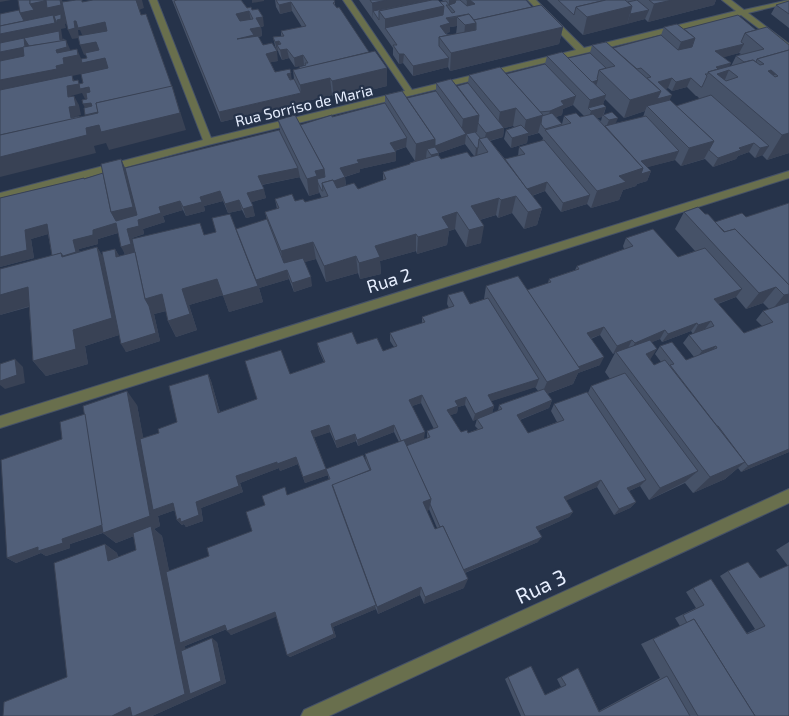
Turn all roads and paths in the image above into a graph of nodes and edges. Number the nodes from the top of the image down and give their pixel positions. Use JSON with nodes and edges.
{"nodes":[{"id":1,"x":153,"y":0,"type":"edge"},
{"id":2,"x":347,"y":0,"type":"edge"},
{"id":3,"x":532,"y":0,"type":"edge"},
{"id":4,"x":726,"y":0,"type":"edge"},
{"id":5,"x":789,"y":0,"type":"edge"},
{"id":6,"x":742,"y":12,"type":"junction"},
{"id":7,"x":789,"y":48,"type":"edge"},
{"id":8,"x":582,"y":51,"type":"junction"},
{"id":9,"x":411,"y":94,"type":"junction"},
{"id":10,"x":208,"y":142,"type":"junction"},
{"id":11,"x":789,"y":174,"type":"edge"},
{"id":12,"x":0,"y":196,"type":"edge"},
{"id":13,"x":0,"y":422,"type":"edge"},
{"id":14,"x":789,"y":496,"type":"edge"},
{"id":15,"x":310,"y":716,"type":"edge"}],
"edges":[{"from":1,"to":10,"type":"street"},
{"from":2,"to":9,"type":"street"},
{"from":3,"to":8,"type":"street"},
{"from":4,"to":6,"type":"street"},
{"from":5,"to":6,"type":"street","name":"Rua Sorriso de Maria"},
{"from":6,"to":7,"type":"street"},
{"from":6,"to":8,"type":"street","name":"Rua Sorriso de Maria"},
{"from":8,"to":9,"type":"street","name":"Rua Sorriso de Maria"},
{"from":9,"to":10,"type":"street","name":"Rua Sorriso de Maria"},
{"from":10,"to":12,"type":"street","name":"Rua Sorriso de Maria"},
{"from":11,"to":13,"type":"street","name":"Rua 2"},
{"from":14,"to":15,"type":"street","name":"Rua 3"}]}
